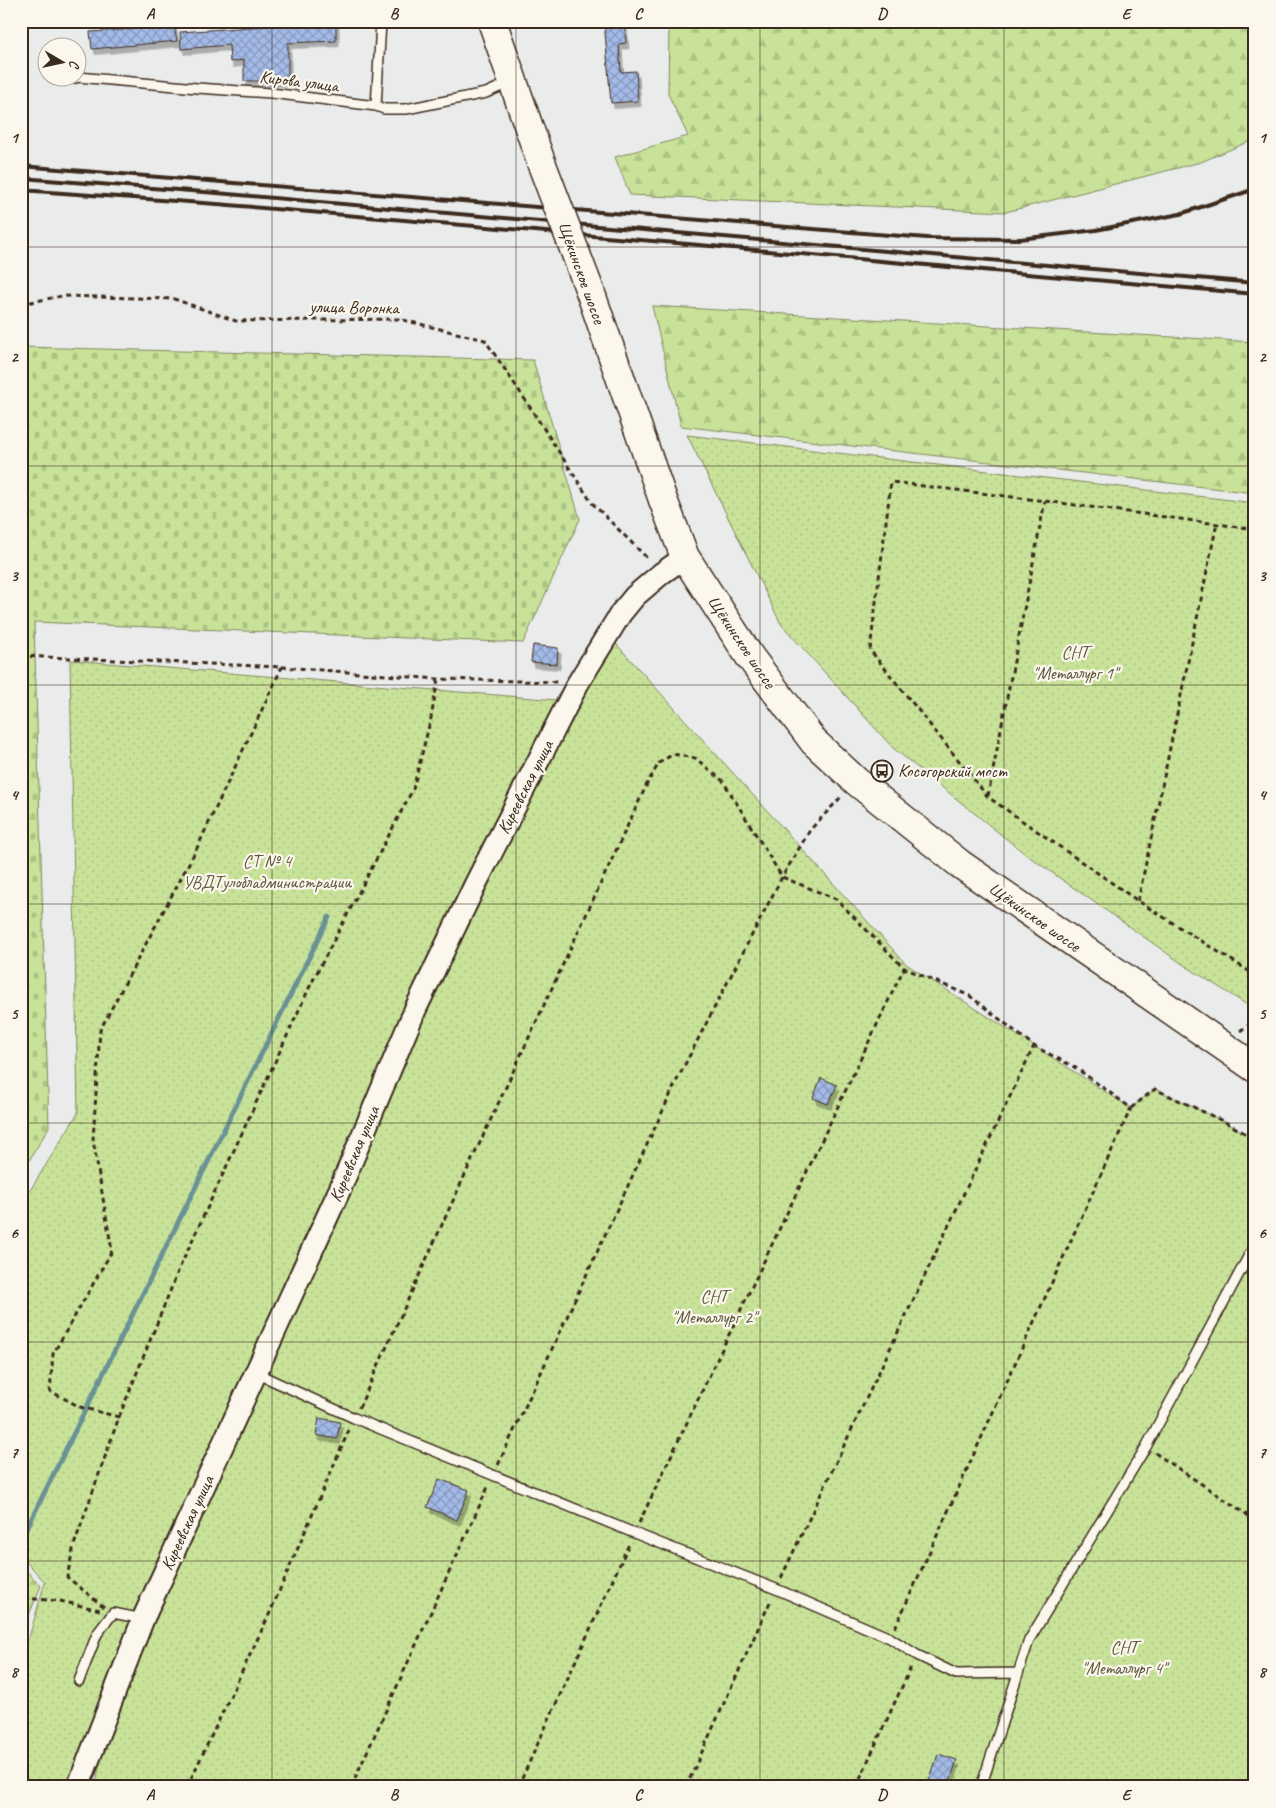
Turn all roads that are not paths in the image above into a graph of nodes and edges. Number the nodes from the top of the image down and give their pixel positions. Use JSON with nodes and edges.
{"nodes":[{"id":1,"x":492,"y":21,"type":"edge"},
{"id":2,"x":381,"y":22,"type":"dead end"},
{"id":3,"x":88,"y":78,"type":"edge"},
{"id":4,"x":513,"y":81,"type":"junction"},
{"id":5,"x":376,"y":106,"type":"junction"},
{"id":6,"x":685,"y":557,"type":"junction"},
{"id":7,"x":1255,"y":1068,"type":"edge"},
{"id":8,"x":1255,"y":1244,"type":"edge"},
{"id":9,"x":256,"y":1373,"type":"junction"},
{"id":10,"x":143,"y":1619,"type":"junction"},
{"id":11,"x":1018,"y":1673,"type":"junction"},
{"id":12,"x":80,"y":1681,"type":"dead end"},
{"id":13,"x":78,"y":1787,"type":"edge"},
{"id":14,"x":981,"y":1787,"type":"edge"}],
"edges":[{"from":1,"to":4,"type":"main road","name":"Щёкинское шоссе"},
{"from":2,"to":5,"type":"lane"},
{"from":3,"to":5,"type":"lane","name":"Кирова улица"},
{"from":4,"to":5,"type":"lane","name":"Кирова улица"},
{"from":4,"to":6,"type":"main road","name":"Щёкинское шоссе","bridge":true},
{"from":6,"to":7,"type":"main road","name":"Щёкинское шоссе"},
{"from":6,"to":9,"type":"street","name":"Киреевская улица"},
{"from":8,"to":11,"type":"lane"},
{"from":9,"to":10,"type":"street","name":"Киреевская улица"},
{"from":9,"to":11,"type":"lane"},
{"from":10,"to":12,"type":"lane"},
{"from":10,"to":13,"type":"street","name":"Киреевская улица"},
{"from":11,"to":14,"type":"lane"}]}
